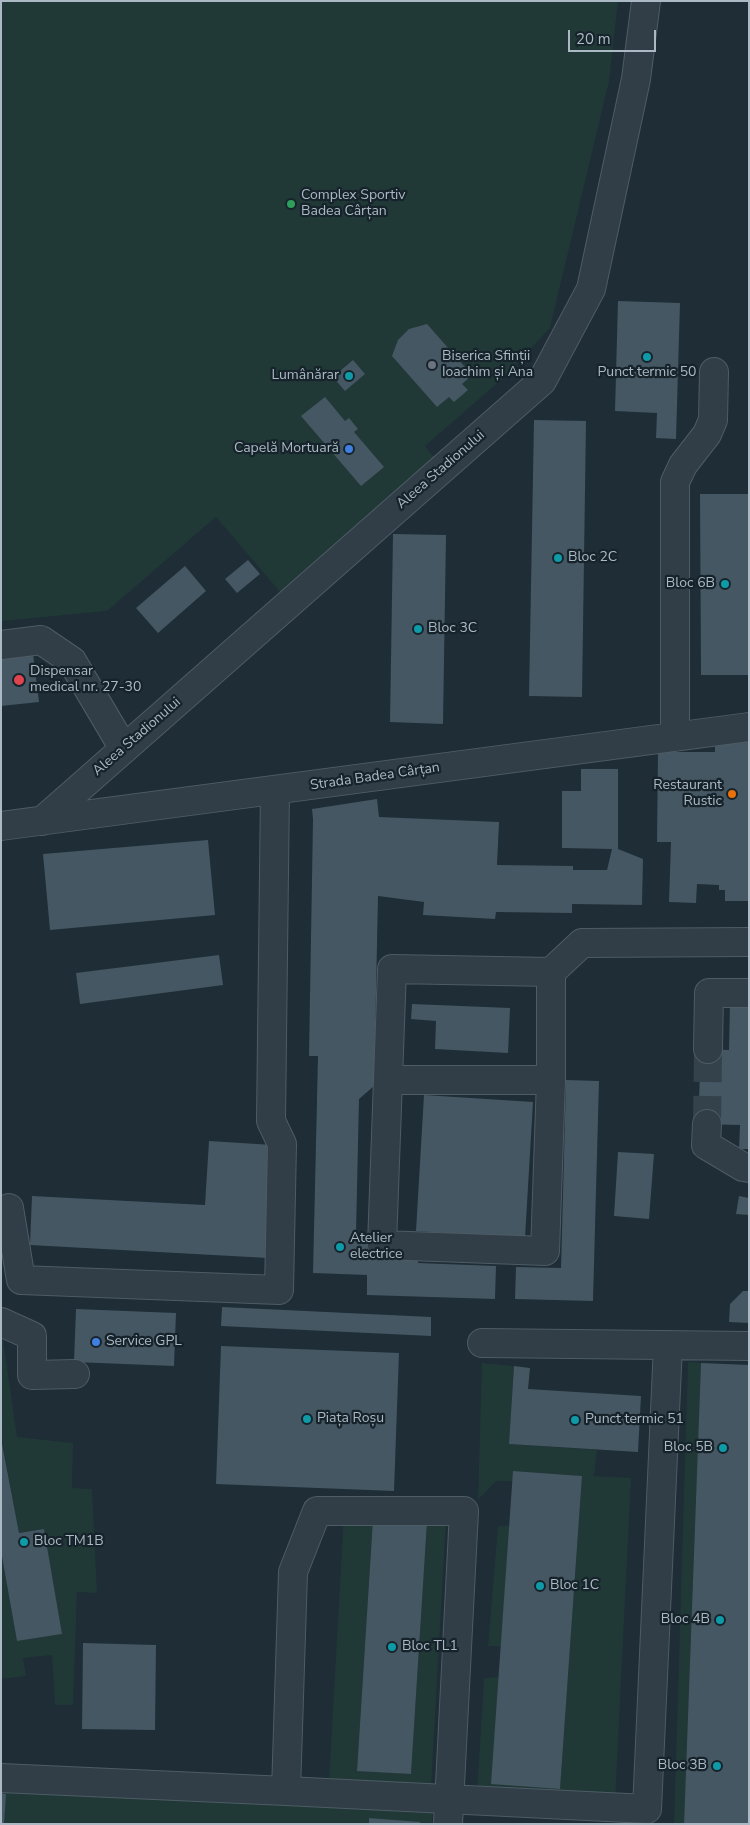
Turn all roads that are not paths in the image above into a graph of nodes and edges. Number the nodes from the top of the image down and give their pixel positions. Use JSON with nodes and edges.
{"nodes":[{"id":1,"x":646,"y":1,"type":"edge"},
{"id":2,"x":714,"y":372,"type":"dead end"},
{"id":3,"x":1,"y":645,"type":"edge"},
{"id":4,"x":749,"y":727,"type":"edge"},
{"id":5,"x":675,"y":737,"type":"junction"},
{"id":6,"x":124,"y":749,"type":"junction"},
{"id":7,"x":274,"y":790,"type":"junction"},
{"id":8,"x":42,"y":821,"type":"junction"},
{"id":9,"x":1,"y":826,"type":"edge"},
{"id":10,"x":749,"y":942,"type":"edge"},
{"id":11,"x":551,"y":972,"type":"junction"},
{"id":12,"x":749,"y":994,"type":"edge"},
{"id":13,"x":708,"y":1049,"type":"tunnel mouth"},
{"id":14,"x":388,"y":1080,"type":"junction"},
{"id":15,"x":551,"y":1080,"type":"junction"},
{"id":16,"x":706,"y":1124,"type":"tunnel mouth"},
{"id":17,"x":749,"y":1168,"type":"edge"},
{"id":18,"x":10,"y":1208,"type":"dead end"},
{"id":19,"x":1,"y":1322,"type":"edge"},
{"id":20,"x":482,"y":1343,"type":"dead end"},
{"id":21,"x":668,"y":1346,"type":"junction"},
{"id":22,"x":749,"y":1346,"type":"edge"},
{"id":23,"x":75,"y":1374,"type":"dead end"},
{"id":24,"x":1,"y":1778,"type":"edge"},
{"id":25,"x":286,"y":1791,"type":"junction"},
{"id":26,"x":448,"y":1812,"type":"edge"}],
"edges":[{"from":1,"to":6,"type":"street","name":"Aleea Stadionului"},
{"from":2,"to":5,"type":"street"},
{"from":3,"to":6,"type":"street"},
{"from":4,"to":5,"type":"street","name":"Strada Badea Cârțan"},
{"from":5,"to":7,"type":"street","name":"Strada Badea Cârțan"},
{"from":6,"to":8,"type":"street","name":"Aleea Stadionului"},
{"from":7,"to":8,"type":"street","name":"Strada Badea Cârțan"},
{"from":7,"to":18,"type":"street"},
{"from":8,"to":9,"type":"street","name":"Strada Badea Cârțan"},
{"from":10,"to":11,"type":"street"},
{"from":11,"to":14,"type":"street"},
{"from":11,"to":15,"type":"street"},
{"from":12,"to":13,"type":"street"},
{"from":14,"to":15,"type":"street"},
{"from":14,"to":15,"type":"street"},
{"from":16,"to":17,"type":"street"},
{"from":19,"to":23,"type":"street"},
{"from":20,"to":21,"type":"street"},
{"from":21,"to":22,"type":"street"},
{"from":21,"to":26,"type":"street"},
{"from":24,"to":25,"type":"street"},
{"from":25,"to":26,"type":"street"},
{"from":25,"to":26,"type":"street"}]}
